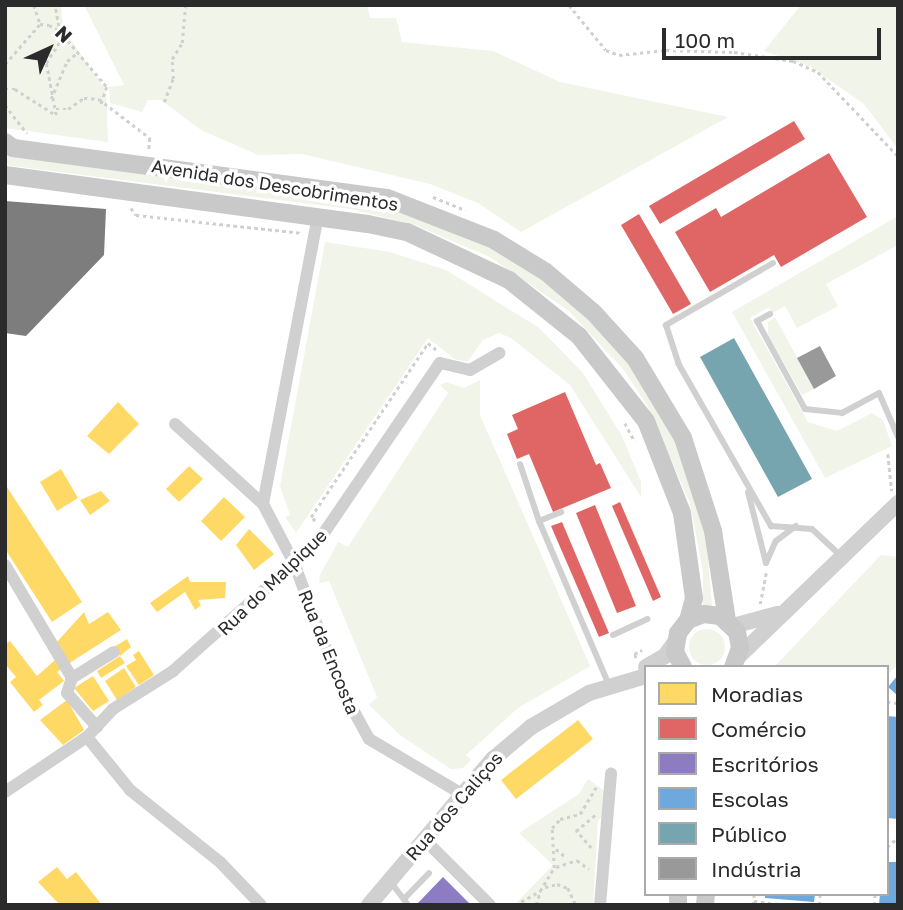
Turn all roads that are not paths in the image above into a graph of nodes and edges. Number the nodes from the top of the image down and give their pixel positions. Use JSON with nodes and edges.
{"nodes":[{"id":1,"x":11,"y":139,"type":"edge"},
{"id":2,"x":5,"y":175,"type":"edge"},
{"id":3,"x":318,"y":215,"type":"junction"},
{"id":4,"x":773,"y":263,"type":"dead end"},
{"id":5,"x":770,"y":314,"type":"dead end"},
{"id":6,"x":499,"y":353,"type":"dead end"},
{"id":7,"x":175,"y":424,"type":"dead end"},
{"id":8,"x":898,"y":437,"type":"edge"},
{"id":9,"x":520,"y":464,"type":"dead end"},
{"id":10,"x":746,"y":482,"type":"junction"},
{"id":11,"x":898,"y":503,"type":"edge"},
{"id":12,"x":263,"y":504,"type":"junction"},
{"id":13,"x":561,"y":512,"type":"dead end"},
{"id":14,"x":892,"y":513,"type":"edge"},
{"id":15,"x":539,"y":521,"type":"junction"},
{"id":16,"x":797,"y":525,"type":"junction"},
{"id":17,"x":841,"y":556,"type":"junction"},
{"id":18,"x":294,"y":563,"type":"junction"},
{"id":19,"x":5,"y":565,"type":"edge"},
{"id":20,"x":782,"y":612,"type":"junction"},
{"id":21,"x":648,"y":619,"type":"dead end"},
{"id":22,"x":688,"y":620,"type":"junction"},
{"id":23,"x":730,"y":623,"type":"junction"},
{"id":24,"x":613,"y":635,"type":"dead end"},
{"id":25,"x":675,"y":642,"type":"junction"},
{"id":26,"x":114,"y":652,"type":"dead end"},
{"id":27,"x":736,"y":662,"type":"edge"},
{"id":28,"x":648,"y":665,"type":"edge"},
{"id":29,"x":682,"y":665,"type":"edge"},
{"id":30,"x":644,"y":668,"type":"edge"},
{"id":31,"x":644,"y":676,"type":"edge"},
{"id":32,"x":72,"y":678,"type":"junction"},
{"id":33,"x":616,"y":683,"type":"junction"},
{"id":34,"x":92,"y":732,"type":"junction"},
{"id":35,"x":611,"y":773,"type":"road end"},
{"id":36,"x":5,"y":792,"type":"edge"},
{"id":37,"x":462,"y":794,"type":"junction"},
{"id":38,"x":424,"y":839,"type":"junction"},
{"id":39,"x":429,"y":873,"type":"dead end"},
{"id":40,"x":389,"y":881,"type":"junction"},
{"id":41,"x":406,"y":902,"type":"edge"},
{"id":42,"x":261,"y":905,"type":"edge"},
{"id":43,"x":369,"y":905,"type":"edge"},
{"id":44,"x":490,"y":905,"type":"edge"},
{"id":45,"x":600,"y":905,"type":"edge"}],
"edges":[{"from":1,"to":23,"type":"main road","name":"Avenida dos Descobrimentos"},
{"from":2,"to":3,"type":"main road","name":"Avenida dos Descobrimentos"},
{"from":3,"to":12,"type":"street"},
{"from":3,"to":22,"type":"main road","name":"Avenida dos Descobrimentos"},
{"from":4,"to":10,"type":"lane"},
{"from":5,"to":8,"type":"lane"},
{"from":6,"to":18,"type":"street","name":"Rua do Malpique"},
{"from":7,"to":12,"type":"street","name":"Rua da Encosta"},
{"from":9,"to":15,"type":"lane"},
{"from":10,"to":16,"type":"lane"},
{"from":10,"to":16,"type":"lane"},
{"from":11,"to":14,"type":"street"},
{"from":12,"to":18,"type":"street","name":"Rua da Encosta"},
{"from":13,"to":15,"type":"lane"},
{"from":14,"to":17,"type":"street"},
{"from":15,"to":33,"type":"lane"},
{"from":16,"to":17,"type":"lane"},
{"from":17,"to":20,"type":"street"},
{"from":18,"to":34,"type":"street","name":"Rua do Malpique"},
{"from":18,"to":37,"type":"street","name":"Rua da Encosta"},
{"from":19,"to":32,"type":"street"},
{"from":20,"to":23,"type":"street"},
{"from":20,"to":27,"type":"street"},
{"from":21,"to":24,"type":"lane"},
{"from":22,"to":23,"type":"main road"},
{"from":22,"to":25,"type":"main road"},
{"from":23,"to":27,"type":"main road","name":"Avenida dos Descobrimentos"},
{"from":25,"to":28,"type":"street","name":"Rua dos Caliços"},
{"from":25,"to":29,"type":"main road"},
{"from":26,"to":32,"type":"street"},
{"from":30,"to":33,"type":"street","name":"Rua dos Caliços"},
{"from":31,"to":33,"type":"street","name":"Rua dos Caliços"},
{"from":32,"to":34,"type":"street"},
{"from":33,"to":37,"type":"street","name":"Rua dos Caliços"},
{"from":34,"to":36,"type":"street","name":"Rua do Malpique"},
{"from":34,"to":42,"type":"street"},
{"from":35,"to":45,"type":"street"},
{"from":37,"to":38,"type":"street","name":"Rua dos Caliços"},
{"from":38,"to":40,"type":"street","name":"Rua dos Caliços"},
{"from":38,"to":44,"type":"street"},
{"from":39,"to":41,"type":"lane"},
{"from":40,"to":41,"type":"lane"},
{"from":40,"to":43,"type":"street","name":"Rua dos Caliços"}]}
